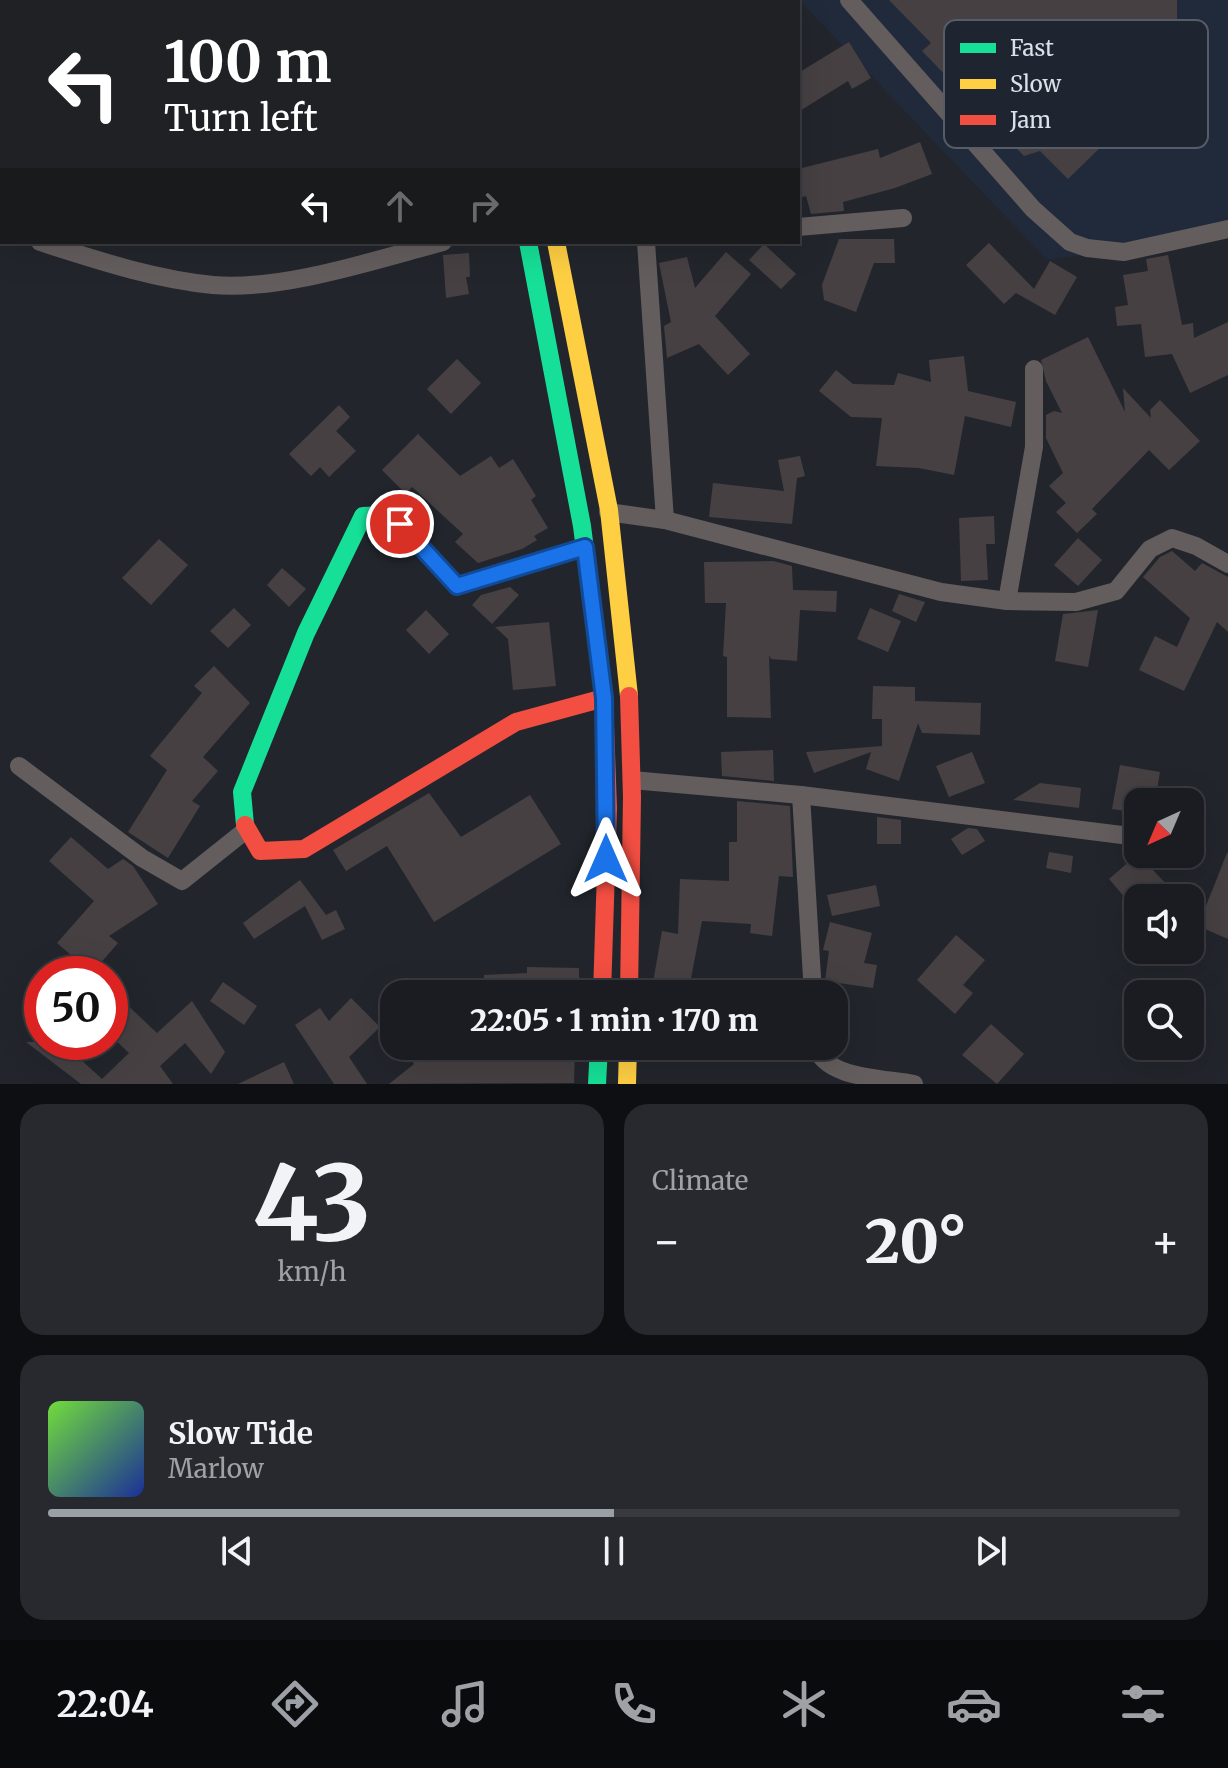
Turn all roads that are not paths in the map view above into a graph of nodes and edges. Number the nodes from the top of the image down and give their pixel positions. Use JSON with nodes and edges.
{"nodes":[{"id":1,"x":849,"y":0,"type":"edge"},
{"id":2,"x":944,"y":108,"type":"edge"},
{"id":3,"x":979,"y":148,"type":"edge"},
{"id":4,"x":903,"y":218,"type":"dead end"},
{"id":5,"x":800,"y":227,"type":"edge"},
{"id":6,"x":1228,"y":229,"type":"edge"},
{"id":7,"x":46,"y":244,"type":"edge"},
{"id":8,"x":435,"y":244,"type":"edge"},
{"id":9,"x":528,"y":244,"type":"edge"},
{"id":10,"x":556,"y":244,"type":"edge"},
{"id":11,"x":646,"y":244,"type":"edge"},
{"id":12,"x":1034,"y":369,"type":"dead end"},
{"id":13,"x":594,"y":436,"type":"junction"},
{"id":14,"x":565,"y":440,"type":"junction"},
{"id":15,"x":608,"y":512,"type":"junction"},
{"id":16,"x":665,"y":520,"type":"junction"},
{"id":17,"x":585,"y":547,"type":"junction"},
{"id":18,"x":1228,"y":564,"type":"edge"},
{"id":19,"x":1007,"y":601,"type":"junction"},
{"id":20,"x":604,"y":698,"type":"junction"},
{"id":21,"x":19,"y":766,"type":"dead end"},
{"id":22,"x":632,"y":780,"type":"junction"},
{"id":23,"x":801,"y":795,"type":"junction"},
{"id":24,"x":246,"y":830,"type":"junction"},
{"id":25,"x":1124,"y":835,"type":"edge"},
{"id":26,"x":602,"y":980,"type":"edge"},
{"id":27,"x":629,"y":980,"type":"edge"},
{"id":28,"x":812,"y":980,"type":"edge"},
{"id":29,"x":598,"y":1060,"type":"edge"},
{"id":30,"x":628,"y":1060,"type":"edge"},
{"id":31,"x":823,"y":1060,"type":"edge"},
{"id":32,"x":597,"y":1084,"type":"edge"},
{"id":33,"x":627,"y":1084,"type":"edge"},
{"id":34,"x":914,"y":1084,"type":"edge"}],
"edges":[{"from":1,"to":2,"type":"street"},
{"from":3,"to":6,"type":"street"},
{"from":4,"to":5,"type":"street"},
{"from":7,"to":8,"type":"street"},
{"from":9,"to":14,"type":"main road"},
{"from":10,"to":13,"type":"main road"},
{"from":11,"to":16,"type":"street"},
{"from":12,"to":19,"type":"street"},
{"from":13,"to":14,"type":"main road"},
{"from":13,"to":15,"type":"main road"},
{"from":14,"to":17,"type":"main road"},
{"from":15,"to":16,"type":"street"},
{"from":15,"to":22,"type":"main road"},
{"from":16,"to":19,"type":"street"},
{"from":17,"to":20,"type":"main road"},
{"from":17,"to":24,"type":"main road"},
{"from":18,"to":19,"type":"street"},
{"from":20,"to":24,"type":"main road"},
{"from":20,"to":26,"type":"main road"},
{"from":21,"to":24,"type":"street"},
{"from":22,"to":23,"type":"street"},
{"from":22,"to":27,"type":"main road"},
{"from":23,"to":25,"type":"street"},
{"from":23,"to":28,"type":"street"},
{"from":29,"to":32,"type":"main road"},
{"from":30,"to":33,"type":"main road"},
{"from":31,"to":34,"type":"street"}]}
